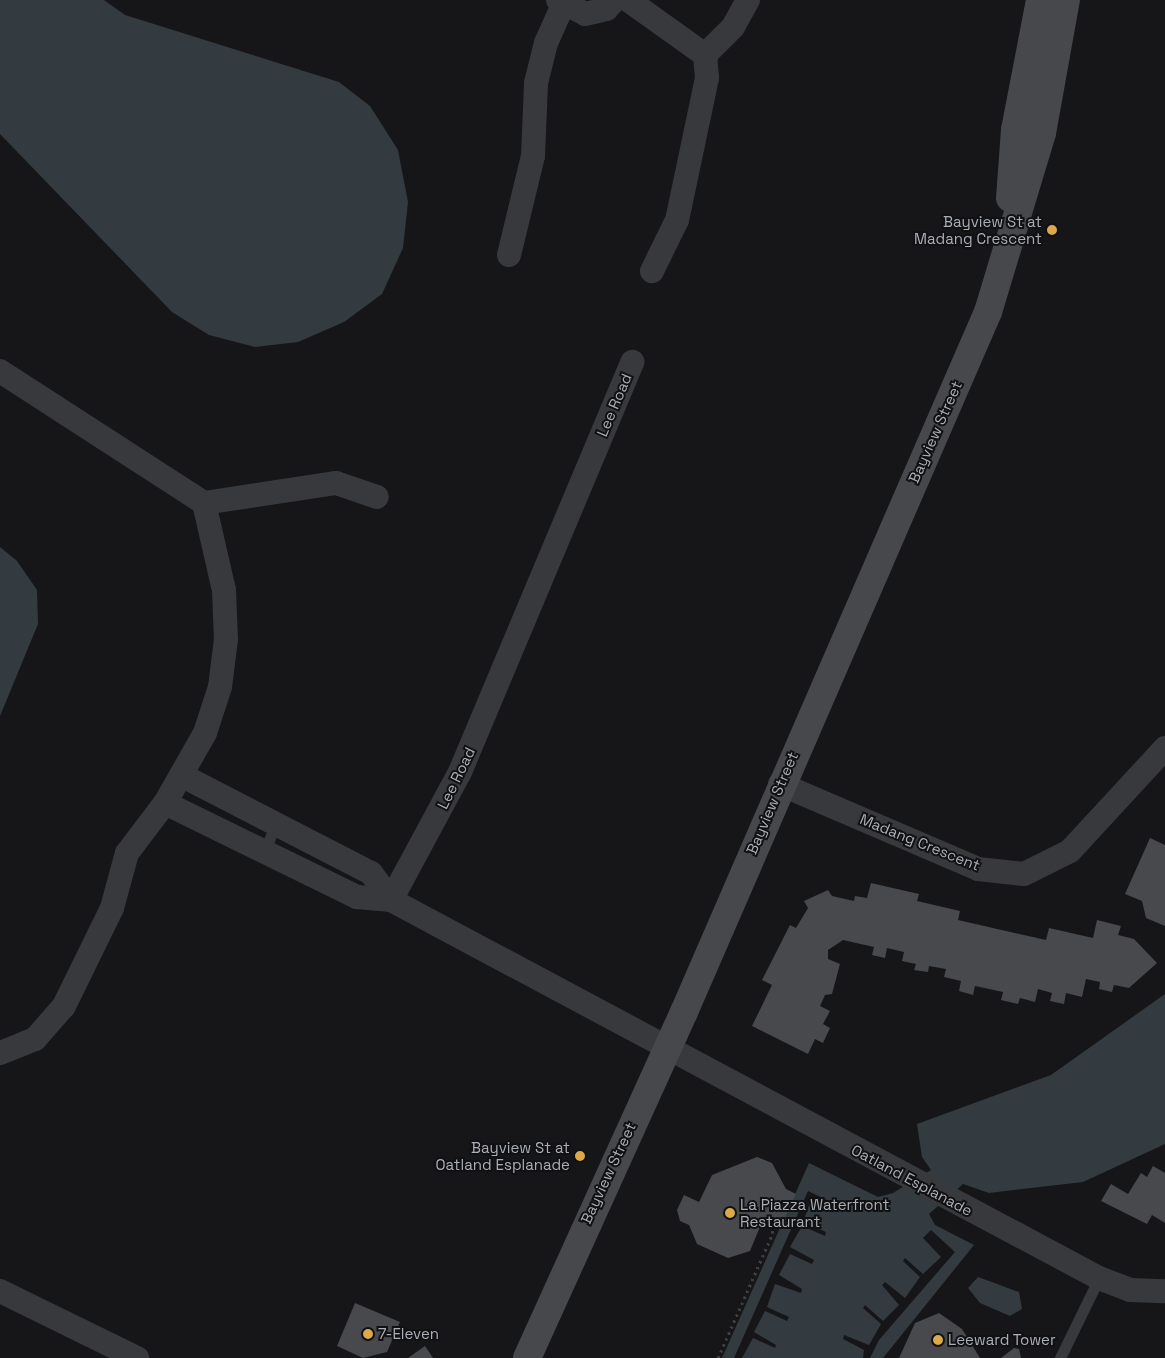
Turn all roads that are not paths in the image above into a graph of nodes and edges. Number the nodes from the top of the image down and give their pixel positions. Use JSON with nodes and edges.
{"nodes":[{"id":1,"x":615,"y":0,"type":"edge"},
{"id":2,"x":628,"y":0,"type":"edge"},
{"id":3,"x":748,"y":0,"type":"edge"},
{"id":4,"x":1040,"y":0,"type":"edge"},
{"id":5,"x":1066,"y":0,"type":"edge"},
{"id":6,"x":561,"y":3,"type":"edge"},
{"id":7,"x":705,"y":55,"type":"junction"},
{"id":8,"x":1006,"y":244,"type":"junction"},
{"id":9,"x":509,"y":254,"type":"dead end"},
{"id":10,"x":652,"y":272,"type":"dead end"},
{"id":11,"x":632,"y":362,"type":"dead end"},
{"id":12,"x":0,"y":371,"type":"edge"},
{"id":13,"x":377,"y":497,"type":"dead end"},
{"id":14,"x":204,"y":504,"type":"junction"},
{"id":15,"x":1165,"y":748,"type":"edge"},
{"id":16,"x":181,"y":775,"type":"junction"},
{"id":17,"x":780,"y":784,"type":"junction"},
{"id":18,"x":165,"y":803,"type":"junction"},
{"id":19,"x":275,"y":826,"type":"junction"},
{"id":20,"x":264,"y":852,"type":"junction"},
{"id":21,"x":391,"y":900,"type":"junction"},
{"id":22,"x":668,"y":1046,"type":"junction"},
{"id":23,"x":0,"y":1053,"type":"edge"},
{"id":24,"x":1099,"y":1278,"type":"junction"},
{"id":25,"x":0,"y":1290,"type":"edge"},
{"id":26,"x":1165,"y":1291,"type":"edge"},
{"id":27,"x":137,"y":1358,"type":"edge"},
{"id":28,"x":527,"y":1358,"type":"edge"},
{"id":29,"x":1060,"y":1358,"type":"edge"}],
"edges":[{"from":1,"to":6,"type":"street"},
{"from":2,"to":7,"type":"street"},
{"from":3,"to":7,"type":"street"},
{"from":4,"to":8,"type":"main road","name":"Bayview Street"},
{"from":5,"to":8,"type":"main road","name":"Bayview Street"},
{"from":6,"to":9,"type":"street"},
{"from":7,"to":10,"type":"street"},
{"from":8,"to":17,"type":"main road","name":"Bayview Street"},
{"from":11,"to":21,"type":"street","name":"Lee Road"},
{"from":12,"to":14,"type":"street"},
{"from":13,"to":14,"type":"street"},
{"from":14,"to":16,"type":"street"},
{"from":15,"to":17,"type":"street","name":"Madang Crescent"},
{"from":16,"to":18,"type":"street"},
{"from":16,"to":19,"type":"street"},
{"from":17,"to":22,"type":"main road","name":"Bayview Street"},
{"from":18,"to":20,"type":"street"},
{"from":18,"to":23,"type":"street"},
{"from":19,"to":20,"type":"lane"},
{"from":19,"to":21,"type":"street"},
{"from":20,"to":21,"type":"street"},
{"from":21,"to":22,"type":"street"},
{"from":22,"to":24,"type":"street","name":"Oatland Esplanade"},
{"from":22,"to":28,"type":"main road","name":"Bayview Street"},
{"from":24,"to":26,"type":"street","name":"Oatland Esplanade"},
{"from":24,"to":29,"type":"lane"},
{"from":25,"to":27,"type":"street"}]}
